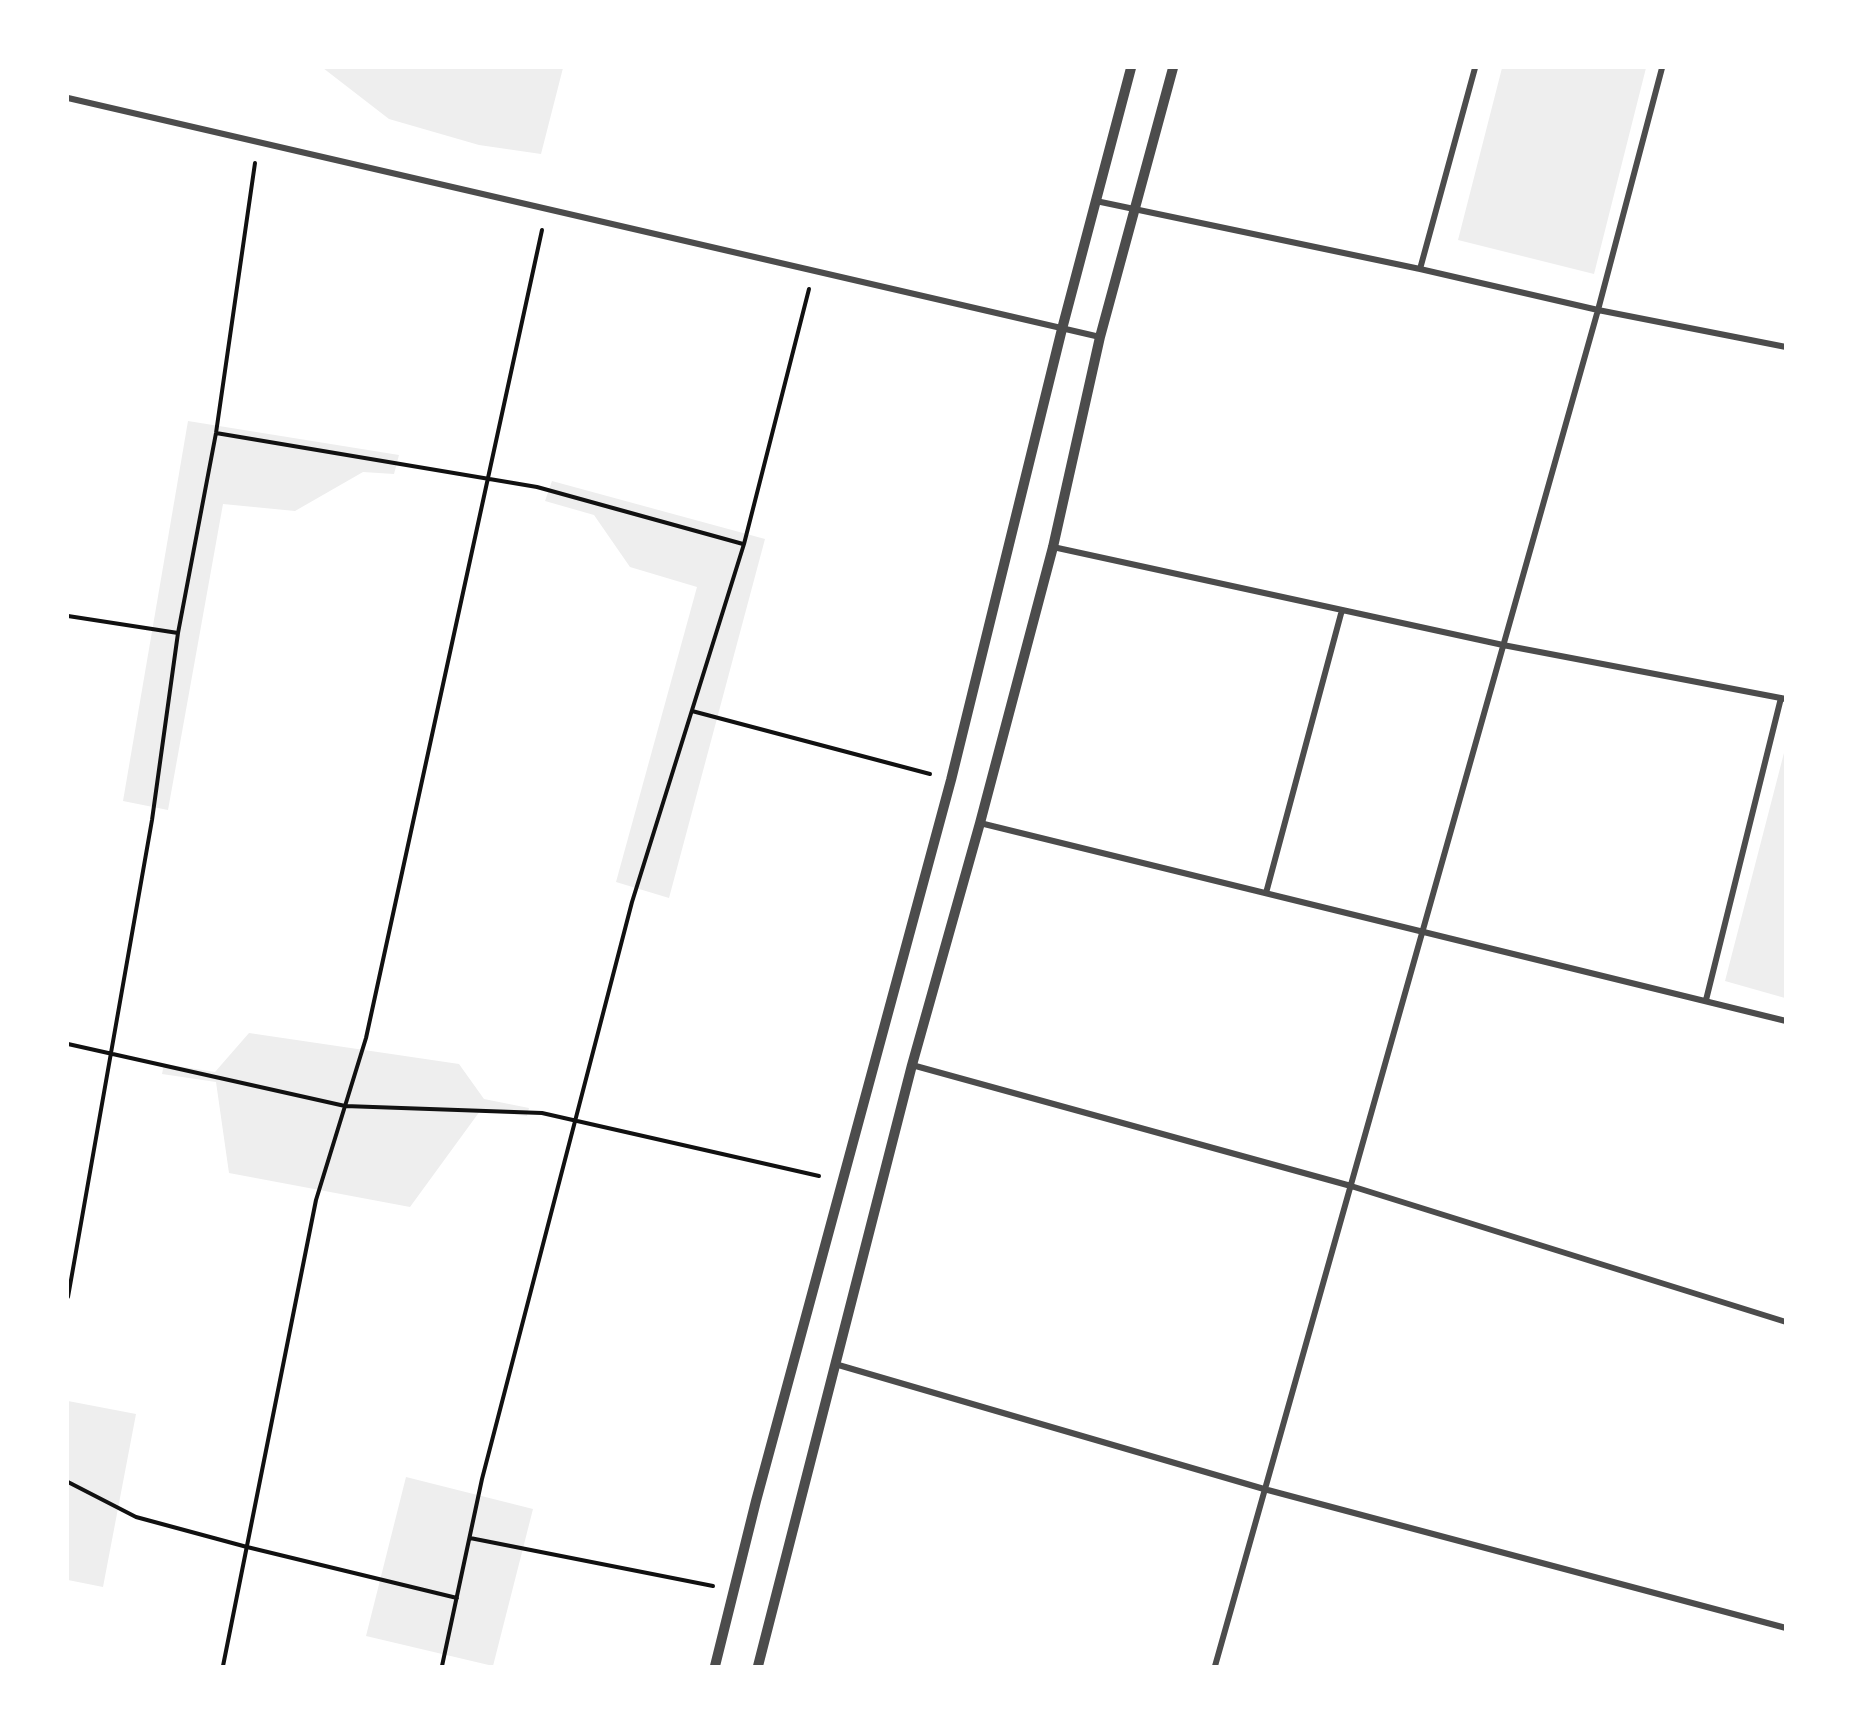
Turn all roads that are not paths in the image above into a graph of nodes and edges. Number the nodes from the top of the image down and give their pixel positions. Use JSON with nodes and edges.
{"nodes":[{"id":1,"x":1131,"y":68,"type":"edge"},
{"id":2,"x":1173,"y":68,"type":"edge"},
{"id":3,"x":1475,"y":68,"type":"edge"},
{"id":4,"x":1662,"y":68,"type":"edge"},
{"id":5,"x":68,"y":98,"type":"edge"},
{"id":6,"x":1096,"y":201,"type":"junction"},
{"id":7,"x":1134,"y":209,"type":"junction"},
{"id":8,"x":1420,"y":269,"type":"junction"},
{"id":9,"x":1598,"y":310,"type":"junction"},
{"id":10,"x":1062,"y":329,"type":"junction"},
{"id":11,"x":1100,"y":337,"type":"junction"},
{"id":12,"x":1785,"y":346,"type":"edge"},
{"id":13,"x":1053,"y":547,"type":"junction"},
{"id":14,"x":1342,"y":610,"type":"junction"},
{"id":15,"x":1503,"y":645,"type":"junction"},
{"id":16,"x":1783,"y":698,"type":"edge"},
{"id":17,"x":980,"y":823,"type":"junction"},
{"id":18,"x":1266,"y":893,"type":"junction"},
{"id":19,"x":1421,"y":932,"type":"junction"},
{"id":20,"x":1706,"y":1000,"type":"junction"},
{"id":21,"x":1785,"y":1021,"type":"edge"},
{"id":22,"x":912,"y":1065,"type":"junction"},
{"id":23,"x":1351,"y":1186,"type":"junction"},
{"id":24,"x":1785,"y":1322,"type":"edge"},
{"id":25,"x":835,"y":1364,"type":"junction"},
{"id":26,"x":1264,"y":1488,"type":"junction"},
{"id":27,"x":1785,"y":1628,"type":"edge"},
{"id":28,"x":715,"y":1666,"type":"edge"},
{"id":29,"x":758,"y":1666,"type":"edge"},
{"id":30,"x":1215,"y":1666,"type":"edge"}],
"edges":[{"from":1,"to":6,"type":"street"},
{"from":2,"to":7,"type":"street"},
{"from":3,"to":8,"type":"street"},
{"from":4,"to":9,"type":"street"},
{"from":5,"to":10,"type":"street"},
{"from":6,"to":7,"type":"street"},
{"from":6,"to":10,"type":"street"},
{"from":7,"to":8,"type":"street"},
{"from":7,"to":11,"type":"street"},
{"from":8,"to":9,"type":"street"},
{"from":9,"to":12,"type":"street"},
{"from":9,"to":15,"type":"street"},
{"from":10,"to":11,"type":"street"},
{"from":10,"to":28,"type":"street"},
{"from":11,"to":13,"type":"street"},
{"from":13,"to":14,"type":"street"},
{"from":13,"to":17,"type":"street"},
{"from":14,"to":15,"type":"street"},
{"from":14,"to":18,"type":"street"},
{"from":15,"to":16,"type":"street"},
{"from":15,"to":19,"type":"street"},
{"from":16,"to":20,"type":"street"},
{"from":17,"to":18,"type":"street"},
{"from":17,"to":22,"type":"street"},
{"from":18,"to":19,"type":"street"},
{"from":19,"to":20,"type":"street"},
{"from":19,"to":23,"type":"street"},
{"from":20,"to":21,"type":"street"},
{"from":22,"to":23,"type":"street"},
{"from":22,"to":25,"type":"street"},
{"from":23,"to":24,"type":"street"},
{"from":23,"to":26,"type":"street"},
{"from":25,"to":26,"type":"street"},
{"from":25,"to":29,"type":"street"},
{"from":26,"to":27,"type":"street"},
{"from":26,"to":30,"type":"street"}]}
